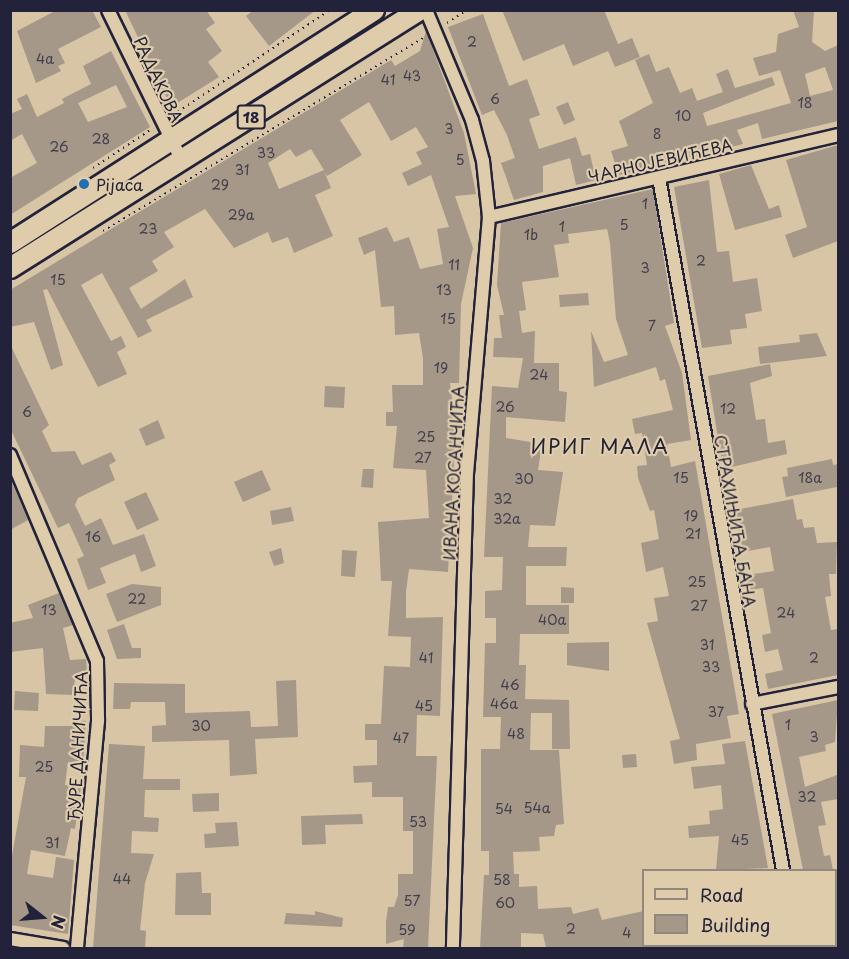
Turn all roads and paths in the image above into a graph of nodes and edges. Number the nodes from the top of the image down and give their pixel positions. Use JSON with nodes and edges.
{"nodes":[{"id":1,"x":108,"y":10,"type":"edge"},
{"id":2,"x":374,"y":10,"type":"edge"},
{"id":3,"x":419,"y":10,"type":"edge"},
{"id":4,"x":426,"y":10,"type":"edge"},
{"id":5,"x":467,"y":10,"type":"edge"},
{"id":6,"x":436,"y":30,"type":"junction"},
{"id":7,"x":838,"y":135,"type":"edge"},
{"id":8,"x":170,"y":141,"type":"junction"},
{"id":9,"x":182,"y":161,"type":"junction"},
{"id":10,"x":659,"y":178,"type":"junction"},
{"id":11,"x":489,"y":217,"type":"junction"},
{"id":12,"x":92,"y":238,"type":"dead end"},
{"id":13,"x":10,"y":243,"type":"edge"},
{"id":14,"x":10,"y":268,"type":"edge"},
{"id":15,"x":10,"y":455,"type":"edge"},
{"id":16,"x":838,"y":687,"type":"edge"},
{"id":17,"x":752,"y":704,"type":"junction"},
{"id":18,"x":783,"y":869,"type":"edge"},
{"id":19,"x":10,"y":939,"type":"edge"},
{"id":20,"x":63,"y":948,"type":"edge"},
{"id":21,"x":77,"y":948,"type":"edge"},
{"id":22,"x":453,"y":948,"type":"edge"}],
"edges":[{"from":1,"to":8,"type":"street","name":"РАДАКОВА"},
{"from":2,"to":8,"type":"main road","number":"18"},
{"from":3,"to":9,"type":"main road","number":"18"},
{"from":4,"to":6,"type":"street","name":"ИВАНА КОСАНЧИЋА"},
{"from":5,"to":6,"type":"path"},
{"from":6,"to":11,"type":"street","name":"ИВАНА КОСАНЧИЋА"},
{"from":6,"to":12,"type":"path"},
{"from":7,"to":10,"type":"street","name":"ЧАРНОЈЕВИЋЕВА"},
{"from":8,"to":9,"type":"street","name":"РАДАКОВА"},
{"from":8,"to":13,"type":"main road","number":"18"},
{"from":9,"to":14,"type":"main road","number":"18"},
{"from":10,"to":11,"type":"street","name":"ЧАРНОЈЕВИЋЕВА"},
{"from":10,"to":17,"type":"street","name":"СТРАХИЊИЋА БАНА"},
{"from":11,"to":22,"type":"street","name":"ИВАНА КОСАНЧИЋА"},
{"from":15,"to":21,"type":"street","name":"ЂУРЕ ДАНИЧИЋА"},
{"from":16,"to":17,"type":"street"},
{"from":17,"to":18,"type":"street","name":"СТРАХИЊИЋА БАНА"},
{"from":19,"to":20,"type":"street"}]}
